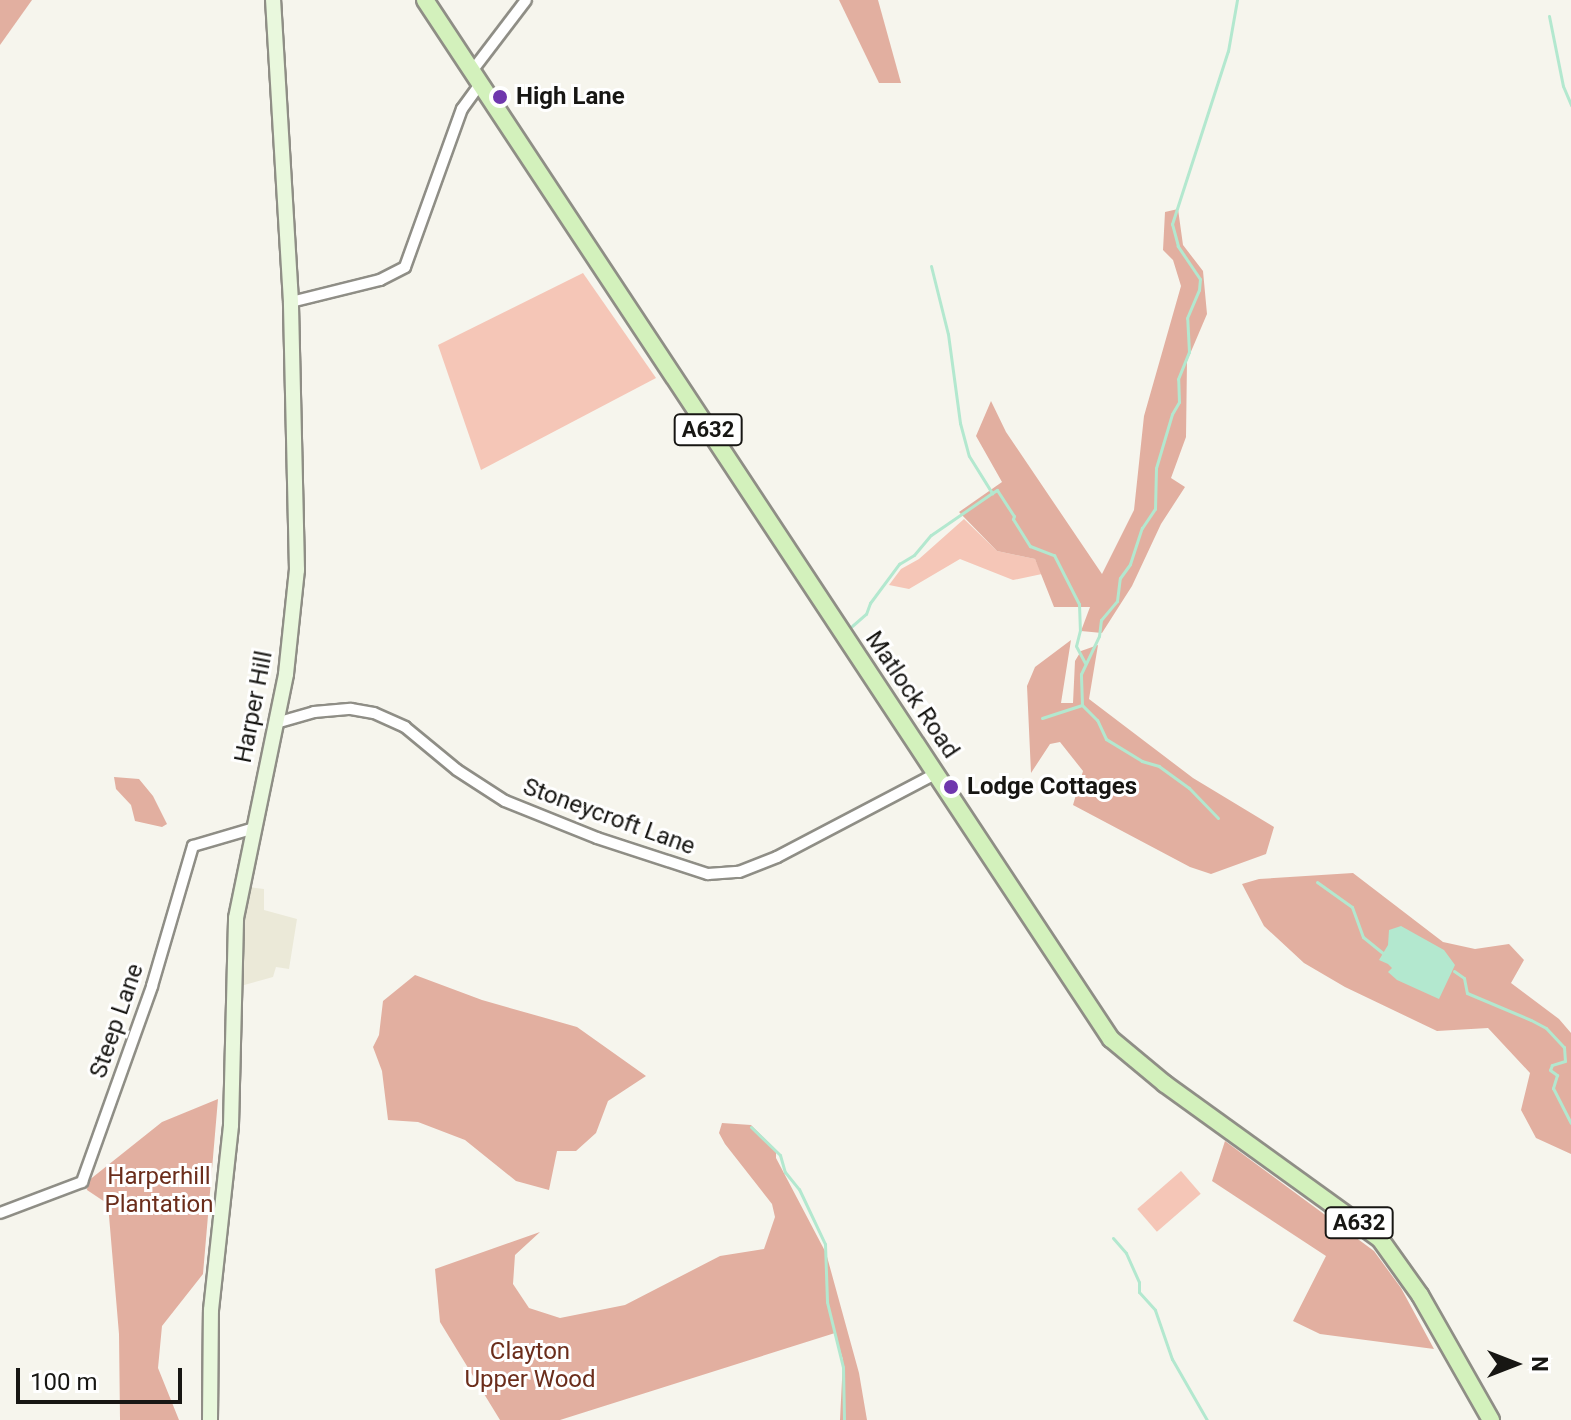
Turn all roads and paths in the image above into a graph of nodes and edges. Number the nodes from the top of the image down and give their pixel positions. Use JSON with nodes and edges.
{"nodes":[{"id":1,"x":273,"y":0,"type":"edge"},
{"id":2,"x":425,"y":0,"type":"edge"},
{"id":3,"x":526,"y":0,"type":"edge"},
{"id":4,"x":476,"y":77,"type":"junction"},
{"id":5,"x":291,"y":302,"type":"junction"},
{"id":6,"x":276,"y":723,"type":"junction"},
{"id":7,"x":935,"y":774,"type":"junction"},
{"id":8,"x":251,"y":829,"type":"junction"},
{"id":9,"x":0,"y":1213,"type":"edge"},
{"id":10,"x":210,"y":1420,"type":"edge"},
{"id":11,"x":1491,"y":1420,"type":"edge"}],
"edges":[{"from":1,"to":5,"type":"street","name":"Harper Hill"},
{"from":2,"to":4,"type":"main road","name":"Matlock Road","number":"A632"},
{"from":3,"to":4,"type":"street"},
{"from":4,"to":5,"type":"street"},
{"from":4,"to":7,"type":"main road","name":"Matlock Road","number":"A632"},
{"from":5,"to":6,"type":"street","name":"Harper Hill"},
{"from":6,"to":7,"type":"street","name":"Stoneycroft Lane"},
{"from":6,"to":8,"type":"street","name":"Harper Hill"},
{"from":7,"to":11,"type":"main road","name":"Matlock Road","number":"A632"},
{"from":8,"to":9,"type":"street","name":"Steep Lane"},
{"from":8,"to":10,"type":"street","name":"Harper Hill"}]}
